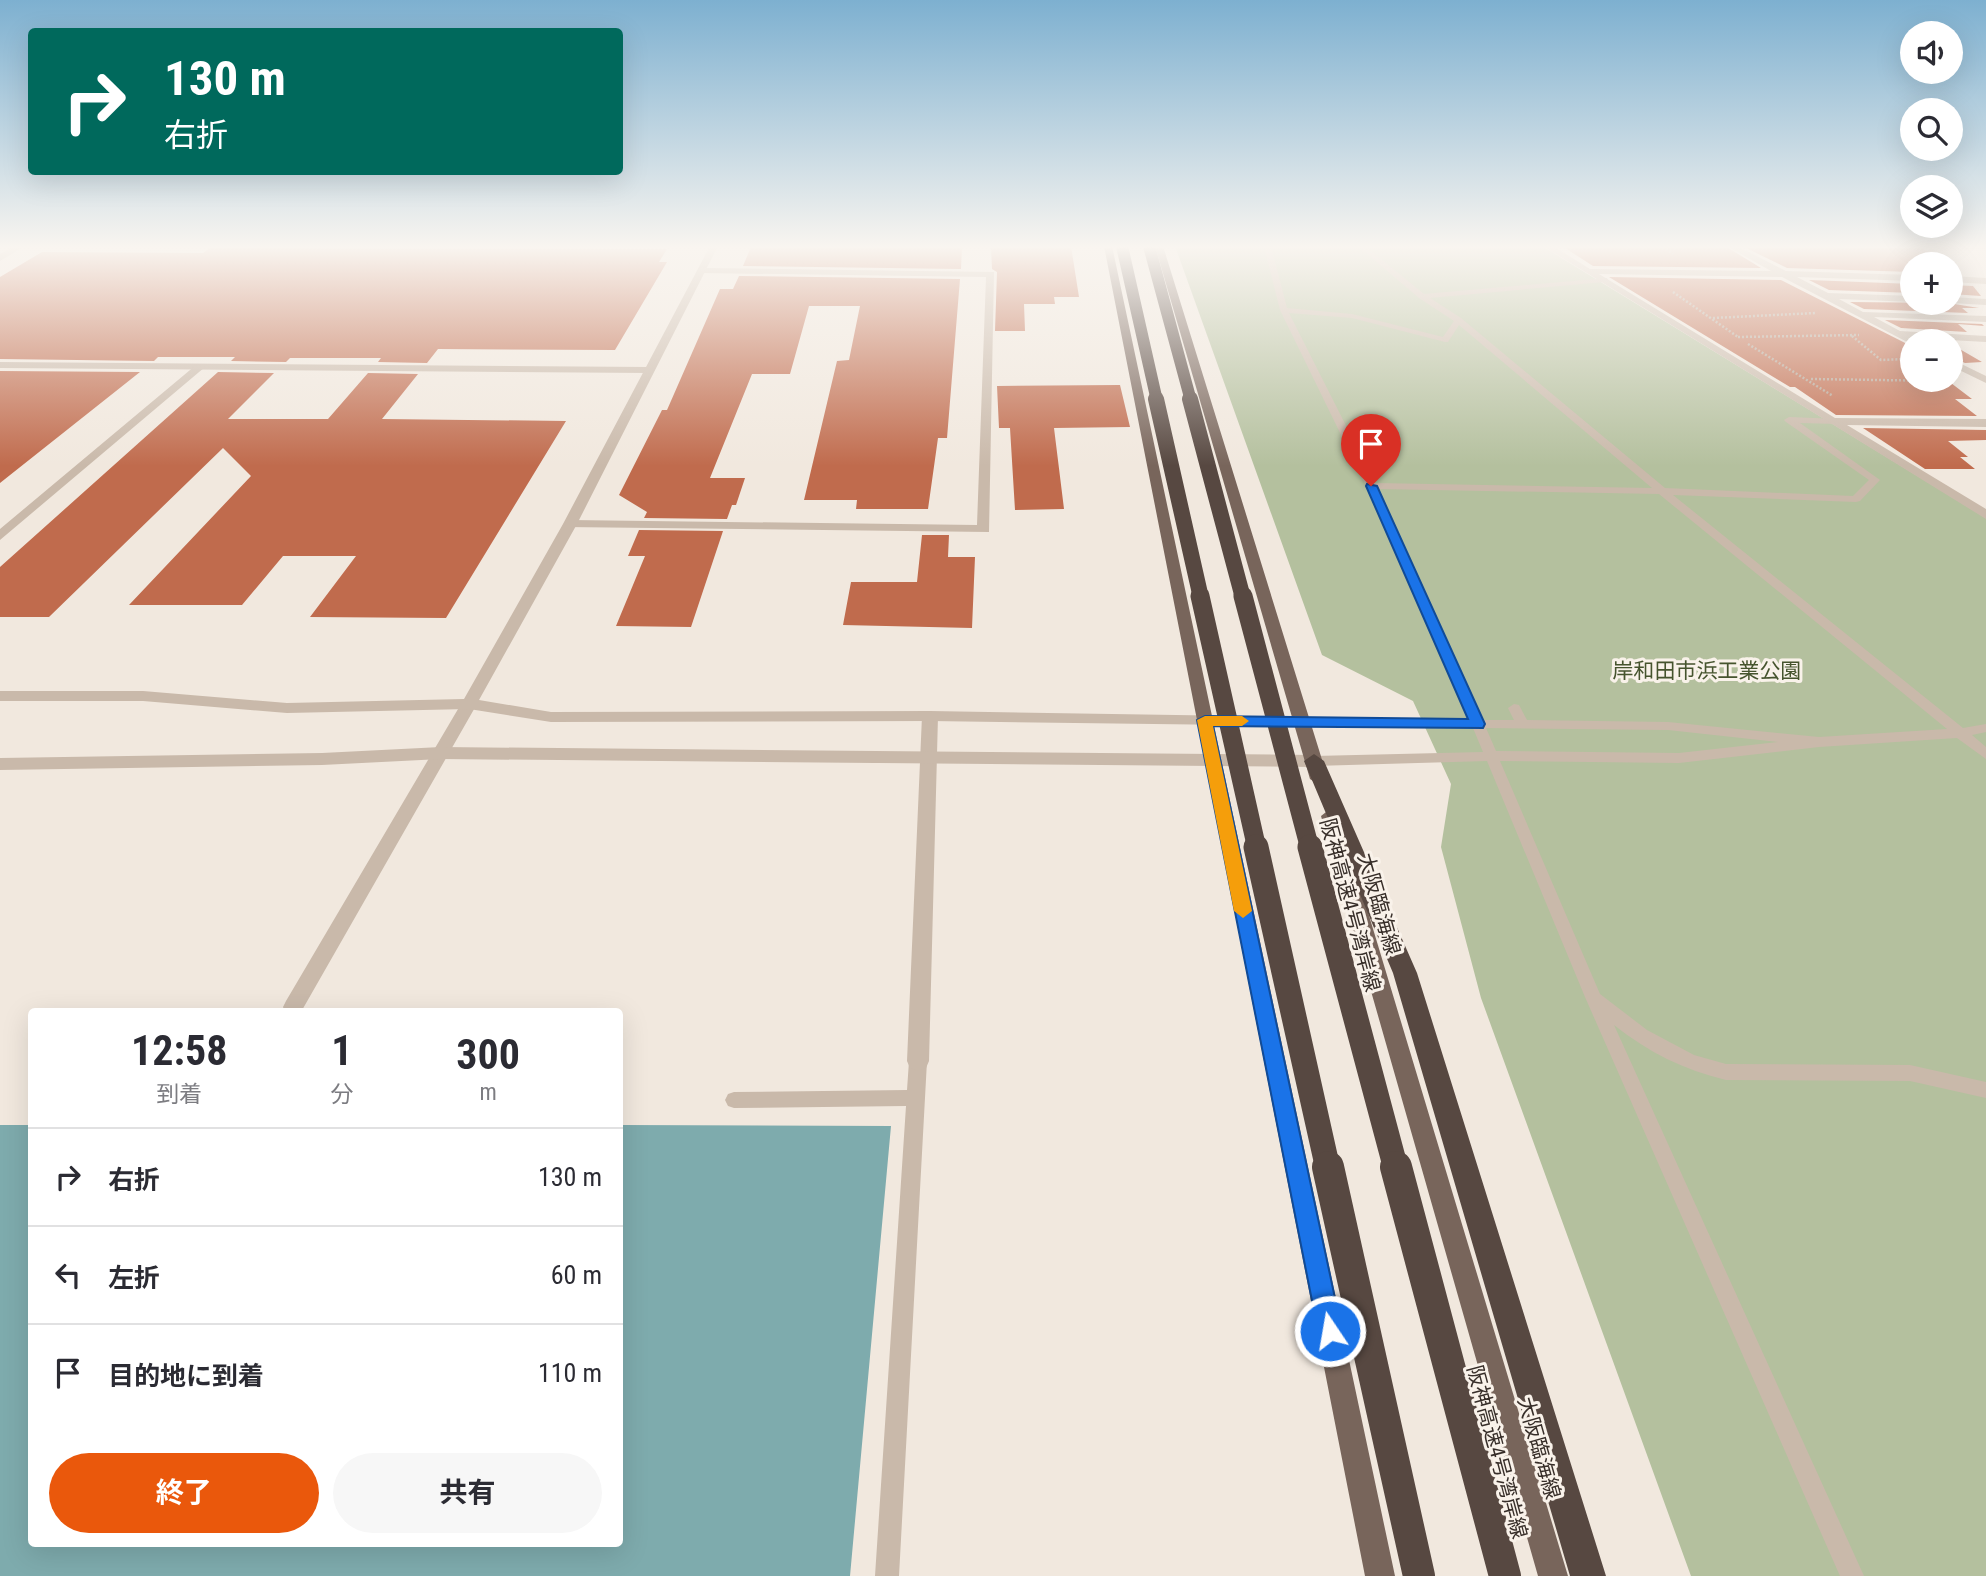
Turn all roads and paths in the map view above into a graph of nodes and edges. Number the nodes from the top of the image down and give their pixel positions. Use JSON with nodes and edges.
{"nodes":[{"id":1,"x":677,"y":320,"type":"edge"},
{"id":2,"x":990,"y":320,"type":"edge"},
{"id":3,"x":1123,"y":320,"type":"edge"},
{"id":4,"x":1138,"y":320,"type":"edge"},
{"id":5,"x":1169,"y":320,"type":"edge"},
{"id":6,"x":1181,"y":320,"type":"edge"},
{"id":7,"x":1289,"y":320,"type":"edge"},
{"id":8,"x":1366,"y":320,"type":"edge"},
{"id":9,"x":1458,"y":320,"type":"joint"},
{"id":10,"x":1669,"y":320,"type":"edge"},
{"id":11,"x":1714,"y":320,"type":"edge"},
{"id":12,"x":1869,"y":320,"type":"edge"},
{"id":13,"x":1896,"y":334,"type":"junction"},
{"id":14,"x":1851,"y":335,"type":"junction"},
{"id":15,"x":1900,"y":336,"type":"edge"},
{"id":16,"x":1737,"y":337,"type":"junction"},
{"id":17,"x":1986,"y":339,"type":"edge"},
{"id":18,"x":1900,"y":359,"type":"edge"},
{"id":19,"x":0,"y":365,"type":"edge"},
{"id":20,"x":201,"y":368,"type":"junction"},
{"id":21,"x":1963,"y":368,"type":"edge"},
{"id":22,"x":649,"y":370,"type":"junction"},
{"id":23,"x":1811,"y":379,"type":"junction"},
{"id":24,"x":1900,"y":380,"type":"edge"},
{"id":25,"x":1986,"y":380,"type":"edge"},
{"id":26,"x":1836,"y":421,"type":"junction"},
{"id":27,"x":1870,"y":422,"type":"junction"},
{"id":28,"x":1986,"y":423,"type":"edge"},
{"id":29,"x":1371,"y":486,"type":"junction"},
{"id":30,"x":1662,"y":491,"type":"junction"},
{"id":31,"x":1986,"y":515,"type":"edge"},
{"id":32,"x":570,"y":524,"type":"junction"},
{"id":33,"x":0,"y":536,"type":"edge"},
{"id":34,"x":0,"y":696,"type":"edge"},
{"id":35,"x":470,"y":704,"type":"junction"},
{"id":36,"x":1514,"y":708,"type":"dead end"},
{"id":37,"x":930,"y":716,"type":"junction"},
{"id":38,"x":1205,"y":720,"type":"junction"},
{"id":39,"x":1302,"y":722,"type":"junction"},
{"id":40,"x":1478,"y":724,"type":"junction"},
{"id":41,"x":1523,"y":725,"type":"junction"},
{"id":42,"x":1986,"y":728,"type":"edge"},
{"id":43,"x":1962,"y":733,"type":"junction"},
{"id":44,"x":1819,"y":742,"type":"junction"},
{"id":45,"x":441,"y":753,"type":"junction"},
{"id":46,"x":1986,"y":754,"type":"edge"},
{"id":47,"x":1491,"y":756,"type":"junction"},
{"id":48,"x":929,"y":757,"type":"junction"},
{"id":49,"x":1212,"y":760,"type":"junction"},
{"id":50,"x":1314,"y":761,"type":"junction"},
{"id":51,"x":0,"y":764,"type":"edge"},
{"id":52,"x":1593,"y":997,"type":"junction"},
{"id":53,"x":293,"y":1007,"type":"dead end"},
{"id":54,"x":918,"y":1061,"type":"joint"},
{"id":55,"x":1986,"y":1090,"type":"edge"},
{"id":56,"x":915,"y":1098,"type":"junction"},
{"id":57,"x":734,"y":1100,"type":"dead end"},
{"id":58,"x":887,"y":1576,"type":"edge"},
{"id":59,"x":1380,"y":1576,"type":"edge"},
{"id":60,"x":1419,"y":1576,"type":"edge"},
{"id":61,"x":1506,"y":1576,"type":"edge"},
{"id":62,"x":1553,"y":1576,"type":"edge"},
{"id":63,"x":1588,"y":1576,"type":"edge"},
{"id":64,"x":1852,"y":1576,"type":"edge"}],
"edges":[{"from":1,"to":22,"type":"street"},
{"from":2,"to":32,"type":"street"},
{"from":3,"to":38,"type":"main road"},
{"from":4,"to":60,"type":"highway","bridge":true},
{"from":5,"to":61,"type":"highway","name":"阪神高速4号湾岸線","bridge":true},
{"from":6,"to":39,"type":"main road","name":"大阪臨海線"},
{"from":7,"to":29,"type":"lane"},
{"from":8,"to":9,"type":"lane"},
{"from":9,"to":30,"type":"lane"},
{"from":10,"to":26,"type":"street"},
{"from":11,"to":16,"type":"path"},
{"from":12,"to":13,"type":"street"},
{"from":13,"to":14,"type":"path"},
{"from":13,"to":15,"type":"street"},
{"from":13,"to":17,"type":"street"},
{"from":14,"to":16,"type":"path"},
{"from":14,"to":18,"type":"path"},
{"from":16,"to":23,"type":"path"},
{"from":19,"to":20,"type":"street"},
{"from":20,"to":22,"type":"street"},
{"from":20,"to":33,"type":"street"},
{"from":21,"to":25,"type":"street"},
{"from":22,"to":32,"type":"street"},
{"from":23,"to":24,"type":"path"},
{"from":23,"to":27,"type":"path"},
{"from":26,"to":27,"type":"street"},
{"from":26,"to":30,"type":"lane"},
{"from":26,"to":31,"type":"street"},
{"from":27,"to":28,"type":"street"},
{"from":29,"to":30,"type":"lane"},
{"from":29,"to":40,"type":"lane"},
{"from":30,"to":43,"type":"lane"},
{"from":32,"to":35,"type":"street"},
{"from":34,"to":35,"type":"street"},
{"from":35,"to":37,"type":"street"},
{"from":35,"to":45,"type":"street"},
{"from":36,"to":41,"type":"lane"},
{"from":37,"to":38,"type":"street"},
{"from":37,"to":48,"type":"street"},
{"from":38,"to":39,"type":"street"},
{"from":38,"to":49,"type":"main road"},
{"from":39,"to":40,"type":"lane"},
{"from":39,"to":50,"type":"main road","name":"大阪臨海線"},
{"from":40,"to":41,"type":"lane"},
{"from":40,"to":47,"type":"lane"},
{"from":41,"to":44,"type":"lane"},
{"from":42,"to":43,"type":"lane"},
{"from":43,"to":44,"type":"lane"},
{"from":43,"to":46,"type":"lane"},
{"from":44,"to":47,"type":"lane"},
{"from":45,"to":48,"type":"street"},
{"from":45,"to":51,"type":"street"},
{"from":45,"to":53,"type":"street"},
{"from":47,"to":50,"type":"lane"},
{"from":47,"to":52,"type":"lane"},
{"from":48,"to":49,"type":"street"},
{"from":48,"to":54,"type":"street"},
{"from":49,"to":50,"type":"street"},
{"from":49,"to":59,"type":"main road"},
{"from":50,"to":62,"type":"main road","name":"大阪臨海線"},
{"from":50,"to":63,"type":"highway"},
{"from":52,"to":55,"type":"lane"},
{"from":52,"to":64,"type":"lane"},
{"from":54,"to":56,"type":"lane"},
{"from":56,"to":57,"type":"lane"},
{"from":56,"to":58,"type":"lane"}]}
